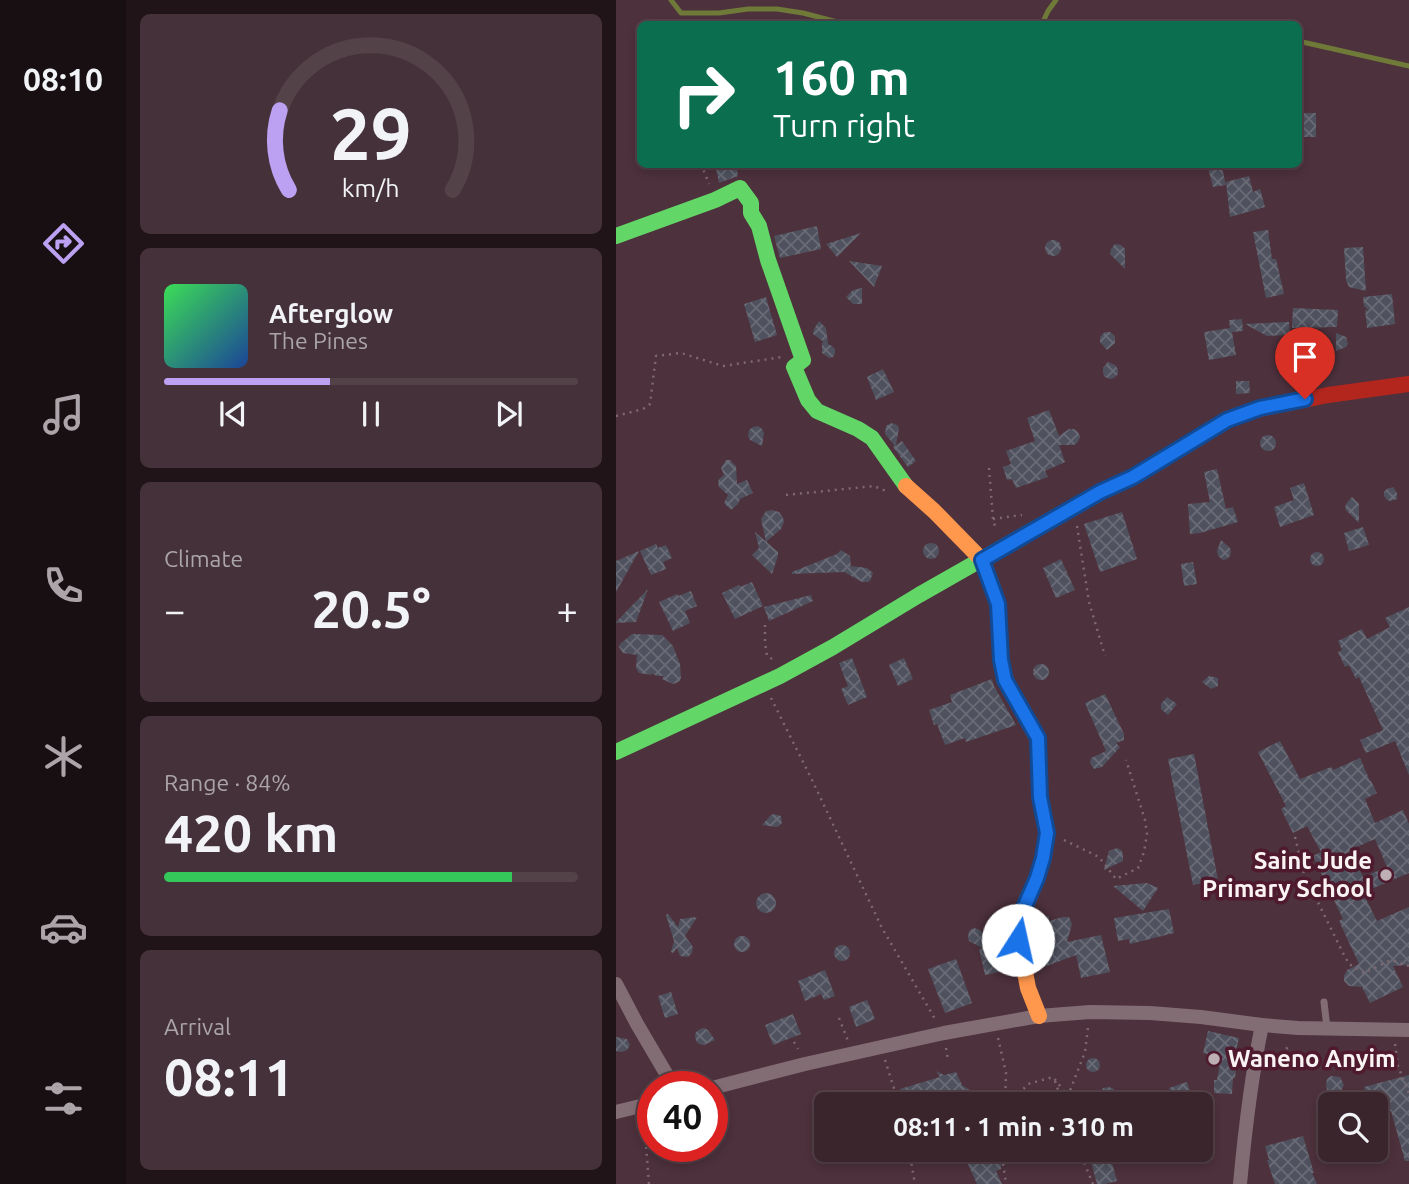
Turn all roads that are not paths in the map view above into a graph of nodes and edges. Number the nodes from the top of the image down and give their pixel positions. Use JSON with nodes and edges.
{"nodes":[{"id":1,"x":616,"y":236,"type":"edge"},
{"id":2,"x":1409,"y":384,"type":"edge"},
{"id":3,"x":982,"y":560,"type":"junction"},
{"id":4,"x":616,"y":752,"type":"edge"},
{"id":5,"x":616,"y":984,"type":"edge"},
{"id":6,"x":1324,"y":1002,"type":"dead end"},
{"id":7,"x":1039,"y":1016,"type":"junction"},
{"id":8,"x":1262,"y":1025,"type":"junction"},
{"id":9,"x":1327,"y":1028,"type":"junction"},
{"id":10,"x":1409,"y":1030,"type":"edge"},
{"id":11,"x":665,"y":1071,"type":"edge"},
{"id":12,"x":728,"y":1084,"type":"edge"},
{"id":13,"x":637,"y":1107,"type":"edge"},
{"id":14,"x":616,"y":1112,"type":"edge"},
{"id":15,"x":1240,"y":1184,"type":"edge"}],
"edges":[{"from":1,"to":3,"type":"street"},
{"from":2,"to":3,"type":"street"},
{"from":3,"to":4,"type":"street"},
{"from":3,"to":7,"type":"street"},
{"from":5,"to":11,"type":"street"},
{"from":6,"to":9,"type":"lane"},
{"from":7,"to":8,"type":"street"},
{"from":7,"to":12,"type":"street"},
{"from":8,"to":9,"type":"street"},
{"from":8,"to":15,"type":"street"},
{"from":9,"to":10,"type":"street"},
{"from":13,"to":14,"type":"street"}]}
